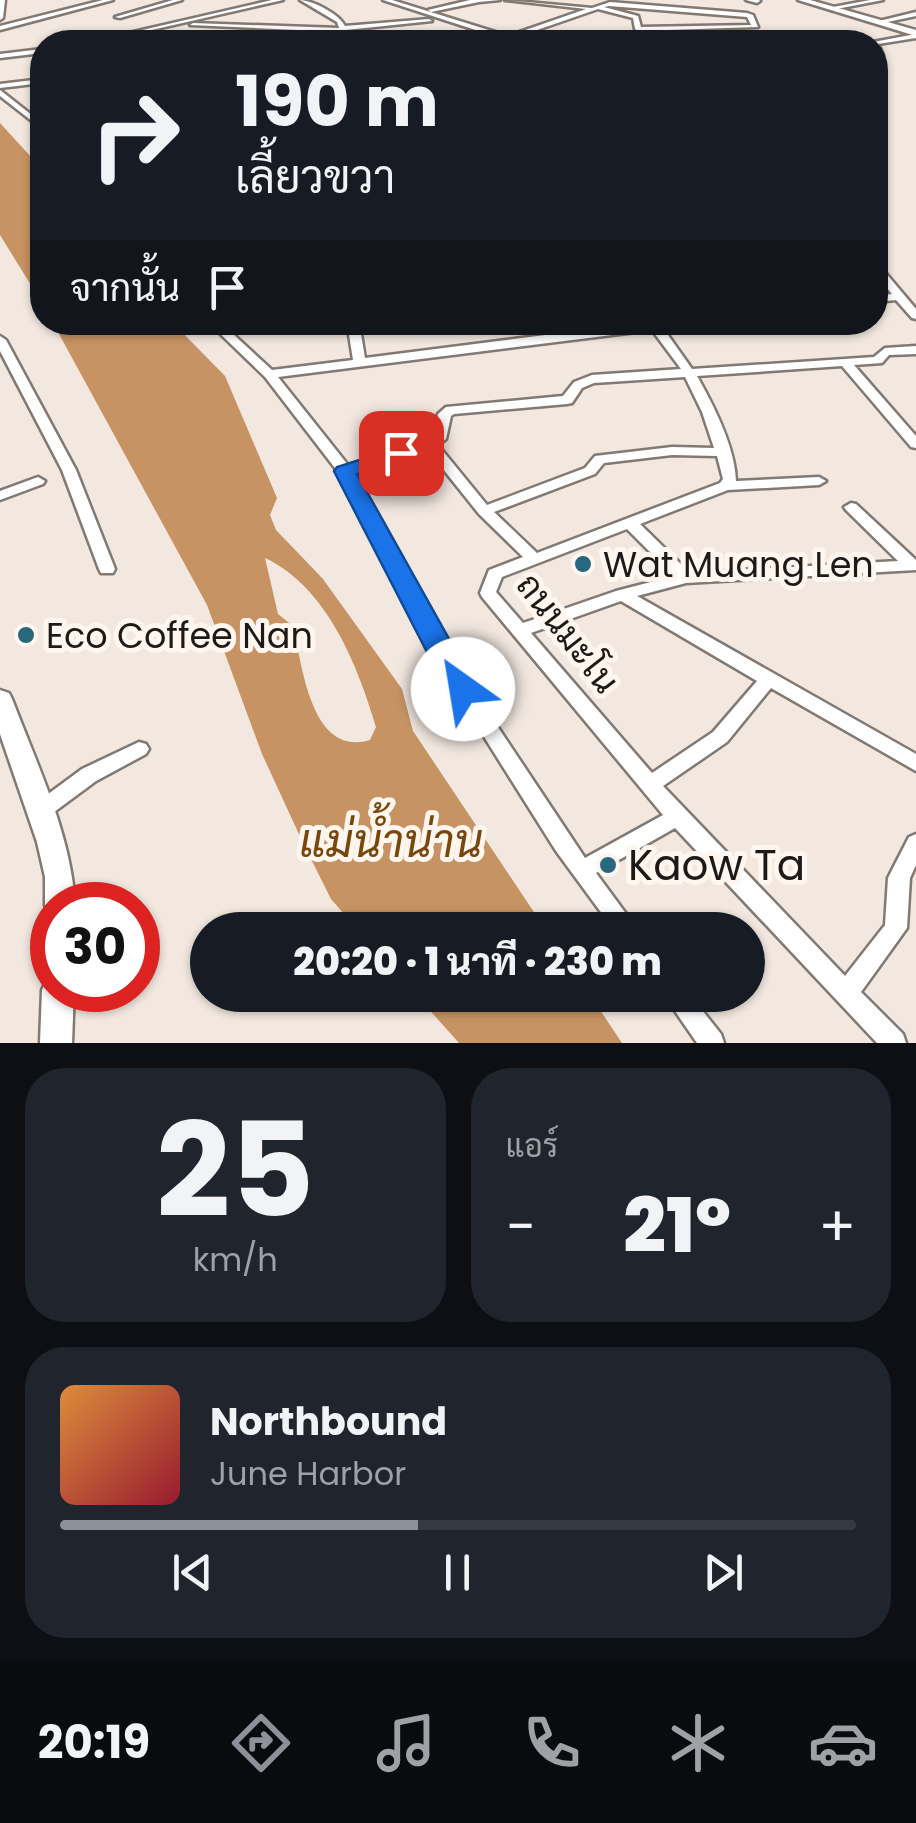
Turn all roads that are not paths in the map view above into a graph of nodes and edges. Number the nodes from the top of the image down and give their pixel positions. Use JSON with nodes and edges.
{"nodes":[{"id":1,"x":2,"y":0,"type":"edge"},
{"id":2,"x":110,"y":0,"type":"edge"},
{"id":3,"x":178,"y":0,"type":"edge"},
{"id":4,"x":280,"y":0,"type":"edge"},
{"id":5,"x":304,"y":0,"type":"edge"},
{"id":6,"x":386,"y":0,"type":"edge"},
{"id":7,"x":497,"y":0,"type":"edge"},
{"id":8,"x":508,"y":0,"type":"edge"},
{"id":9,"x":629,"y":0,"type":"edge"},
{"id":10,"x":712,"y":0,"type":"edge"},
{"id":11,"x":802,"y":0,"type":"edge"},
{"id":12,"x":880,"y":0,"type":"edge"},
{"id":13,"x":474,"y":1,"type":"edge"},
{"id":14,"x":757,"y":1,"type":"edge"},
{"id":15,"x":562,"y":2,"type":"edge"},
{"id":16,"x":610,"y":4,"type":"junction"},
{"id":17,"x":597,"y":8,"type":"junction"},
{"id":18,"x":830,"y":8,"type":"junction"},
{"id":19,"x":745,"y":9,"type":"edge"},
{"id":20,"x":691,"y":11,"type":"junction"},
{"id":21,"x":426,"y":12,"type":"junction"},
{"id":22,"x":702,"y":12,"type":"junction"},
{"id":23,"x":916,"y":14,"type":"edge"},
{"id":24,"x":118,"y":17,"type":"dead end"},
{"id":25,"x":0,"y":18,"type":"edge"},
{"id":26,"x":430,"y":21,"type":"dead end"},
{"id":27,"x":878,"y":22,"type":"junction"},
{"id":28,"x":289,"y":23,"type":"dead end"},
{"id":29,"x":463,"y":23,"type":"junction"},
{"id":30,"x":179,"y":24,"type":"junction"},
{"id":31,"x":342,"y":26,"type":"junction"},
{"id":32,"x":0,"y":28,"type":"edge"},
{"id":33,"x":680,"y":28,"type":"junction"},
{"id":34,"x":416,"y":29,"type":"dead end"},
{"id":35,"x":152,"y":30,"type":"edge"},
{"id":36,"x":256,"y":30,"type":"edge"},
{"id":37,"x":284,"y":30,"type":"edge"},
{"id":38,"x":341,"y":30,"type":"edge"},
{"id":39,"x":485,"y":30,"type":"edge"},
{"id":40,"x":532,"y":30,"type":"edge"},
{"id":41,"x":916,"y":34,"type":"edge"},
{"id":42,"x":888,"y":41,"type":"edge"},
{"id":43,"x":30,"y":52,"type":"edge"},
{"id":44,"x":0,"y":56,"type":"edge"},
{"id":45,"x":30,"y":84,"type":"edge"},
{"id":46,"x":0,"y":89,"type":"edge"},
{"id":47,"x":30,"y":114,"type":"edge"},
{"id":48,"x":888,"y":283,"type":"edge"},
{"id":49,"x":899,"y":296,"type":"junction"},
{"id":50,"x":888,"y":297,"type":"edge"},
{"id":51,"x":916,"y":316,"type":"edge"},
{"id":52,"x":227,"y":335,"type":"edge"},
{"id":53,"x":355,"y":335,"type":"edge"},
{"id":54,"x":555,"y":335,"type":"edge"},
{"id":55,"x":578,"y":335,"type":"edge"},
{"id":56,"x":662,"y":335,"type":"edge"},
{"id":57,"x":557,"y":338,"type":"junction"},
{"id":58,"x":0,"y":340,"type":"edge"},
{"id":59,"x":916,"y":350,"type":"edge"},
{"id":60,"x":358,"y":362,"type":"junction"},
{"id":61,"x":846,"y":363,"type":"junction"},
{"id":62,"x":689,"y":372,"type":"junction"},
{"id":63,"x":269,"y":374,"type":"junction"},
{"id":64,"x":430,"y":444,"type":"junction"},
{"id":65,"x":916,"y":444,"type":"edge"},
{"id":66,"x":723,"y":452,"type":"junction"},
{"id":67,"x":345,"y":471,"type":"junction"},
{"id":68,"x":819,"y":480,"type":"dead end"},
{"id":69,"x":38,"y":482,"type":"dead end"},
{"id":70,"x":726,"y":486,"type":"junction"},
{"id":71,"x":0,"y":496,"type":"edge"},
{"id":72,"x":851,"y":506,"type":"dead end"},
{"id":73,"x":484,"y":511,"type":"junction"},
{"id":74,"x":629,"y":522,"type":"junction"},
{"id":75,"x":532,"y":557,"type":"junction"},
{"id":76,"x":914,"y":566,"type":"edge"},
{"id":77,"x":107,"y":569,"type":"dead end"},
{"id":78,"x":686,"y":578,"type":"junction"},
{"id":79,"x":622,"y":594,"type":"junction"},
{"id":80,"x":518,"y":630,"type":"junction"},
{"id":81,"x":768,"y":680,"type":"junction"},
{"id":82,"x":0,"y":699,"type":"edge"},
{"id":83,"x":139,"y":749,"type":"dead end"},
{"id":84,"x":916,"y":763,"type":"edge"},
{"id":85,"x":650,"y":785,"type":"junction"},
{"id":86,"x":39,"y":812,"type":"junction"},
{"id":87,"x":677,"y":817,"type":"junction"},
{"id":88,"x":916,"y":844,"type":"edge"},
{"id":89,"x":582,"y":870,"type":"junction"},
{"id":90,"x":60,"y":882,"type":"edge"},
{"id":91,"x":614,"y":912,"type":"edge"},
{"id":92,"x":846,"y":993,"type":"junction"},
{"id":93,"x":57,"y":1012,"type":"edge"},
{"id":94,"x":689,"y":1012,"type":"edge"},
{"id":95,"x":56,"y":1043,"type":"edge"},
{"id":96,"x":712,"y":1043,"type":"edge"},
{"id":97,"x":894,"y":1043,"type":"edge"}],
"edges":[{"from":1,"to":25,"type":"street"},
{"from":2,"to":32,"type":"street"},
{"from":3,"to":24,"type":"street"},
{"from":4,"to":30,"type":"street"},
{"from":5,"to":31,"type":"street"},
{"from":6,"to":21,"type":"street"},
{"from":7,"to":13,"type":"street"},
{"from":8,"to":15,"type":"street"},
{"from":9,"to":16,"type":"street"},
{"from":10,"to":22,"type":"street"},
{"from":11,"to":18,"type":"main road"},
{"from":12,"to":18,"type":"street"},
{"from":13,"to":21,"type":"street"},
{"from":14,"to":19,"type":"street"},
{"from":15,"to":17,"type":"street"},
{"from":16,"to":17,"type":"street"},
{"from":16,"to":20,"type":"street"},
{"from":17,"to":33,"type":"street"},
{"from":17,"to":40,"type":"street"},
{"from":18,"to":27,"type":"main road"},
{"from":19,"to":22,"type":"street"},
{"from":19,"to":33,"type":"street"},
{"from":20,"to":22,"type":"street"},
{"from":20,"to":33,"type":"street"},
{"from":21,"to":29,"type":"street"},
{"from":23,"to":27,"type":"street"},
{"from":26,"to":31,"type":"street"},
{"from":27,"to":41,"type":"main road"},
{"from":28,"to":31,"type":"street"},
{"from":29,"to":34,"type":"street"},
{"from":29,"to":39,"type":"street"},
{"from":30,"to":35,"type":"street"},
{"from":30,"to":36,"type":"street"},
{"from":31,"to":37,"type":"street"},
{"from":31,"to":38,"type":"street"},
{"from":41,"to":42,"type":"street"},
{"from":43,"to":44,"type":"street"},
{"from":45,"to":46,"type":"street"},
{"from":46,"to":47,"type":"street"},
{"from":48,"to":49,"type":"street"},
{"from":49,"to":50,"type":"street"},
{"from":49,"to":51,"type":"street"},
{"from":52,"to":63,"type":"street"},
{"from":53,"to":60,"type":"street"},
{"from":54,"to":57,"type":"street"},
{"from":55,"to":57,"type":"street"},
{"from":56,"to":62,"type":"street"},
{"from":57,"to":60,"type":"street"},
{"from":58,"to":77,"type":"street"},
{"from":59,"to":61,"type":"street"},
{"from":60,"to":63,"type":"street"},
{"from":61,"to":62,"type":"street"},
{"from":61,"to":65,"type":"street"},
{"from":62,"to":64,"type":"street"},
{"from":62,"to":66,"type":"street"},
{"from":63,"to":67,"type":"street"},
{"from":64,"to":67,"type":"street"},
{"from":64,"to":73,"type":"street"},
{"from":66,"to":70,"type":"street"},
{"from":66,"to":73,"type":"street"},
{"from":67,"to":89,"type":"street"},
{"from":68,"to":70,"type":"street","name":"ถนนมะโน"},
{"from":69,"to":71,"type":"street"},
{"from":70,"to":74,"type":"street","name":"ถนนมะโน"},
{"from":72,"to":76,"type":"street"},
{"from":73,"to":75,"type":"street"},
{"from":74,"to":75,"type":"street","name":"ถนนมะโน"},
{"from":74,"to":78,"type":"street"},
{"from":75,"to":80,"type":"street","name":"ถนนมะโน"},
{"from":76,"to":78,"type":"street"},
{"from":78,"to":79,"type":"street"},
{"from":79,"to":80,"type":"street"},
{"from":79,"to":81,"type":"street"},
{"from":80,"to":85,"type":"street","name":"ถนนมะโน"},
{"from":81,"to":84,"type":"street"},
{"from":81,"to":85,"type":"street"},
{"from":82,"to":86,"type":"main road"},
{"from":83,"to":86,"type":"street"},
{"from":85,"to":87,"type":"street","name":"ถนนมะโน"},
{"from":86,"to":90,"type":"main road"},
{"from":87,"to":89,"type":"street"},
{"from":87,"to":92,"type":"street","name":"ถนนมะโน"},
{"from":88,"to":92,"type":"street"},
{"from":89,"to":91,"type":"street"},
{"from":92,"to":97,"type":"street","name":"ถนนมะโน"},
{"from":93,"to":95,"type":"main road"},
{"from":94,"to":96,"type":"street"}]}
